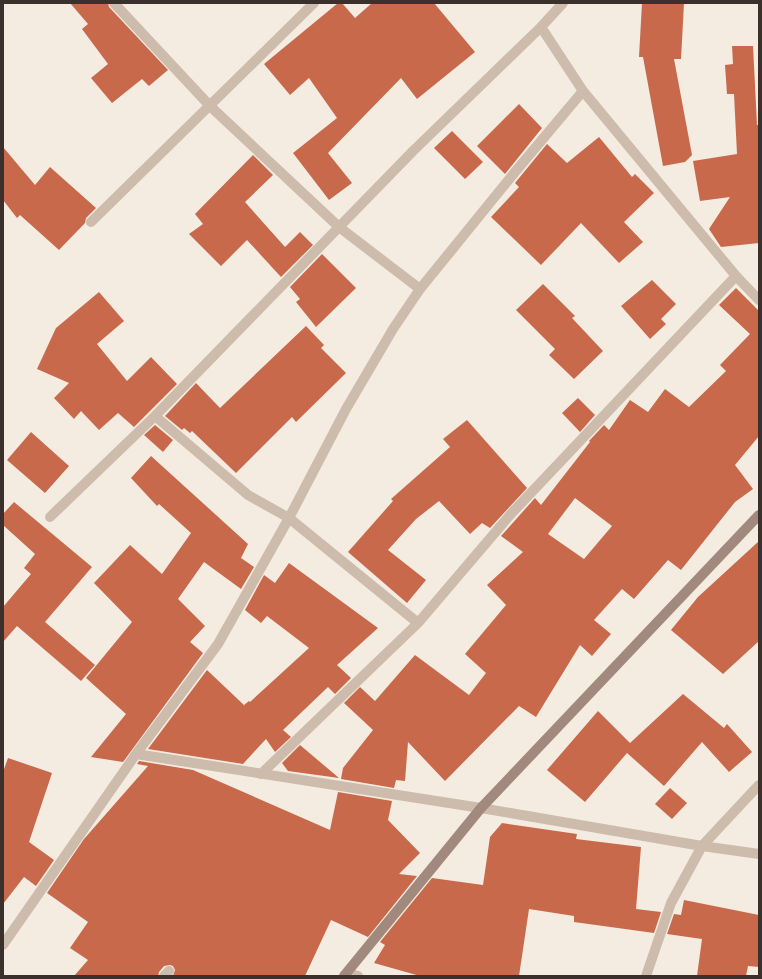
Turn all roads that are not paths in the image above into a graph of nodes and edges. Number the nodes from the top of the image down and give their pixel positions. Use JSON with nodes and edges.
{"nodes":[{"id":1,"x":114,"y":3,"type":"edge"},
{"id":2,"x":314,"y":3,"type":"edge"},
{"id":3,"x":563,"y":3,"type":"edge"},
{"id":4,"x":541,"y":27,"type":"junction"},
{"id":5,"x":583,"y":91,"type":"junction"},
{"id":6,"x":210,"y":106,"type":"junction"},
{"id":7,"x":92,"y":222,"type":"dead end"},
{"id":8,"x":339,"y":227,"type":"junction"},
{"id":9,"x":736,"y":276,"type":"junction"},
{"id":10,"x":420,"y":289,"type":"junction"},
{"id":11,"x":759,"y":300,"type":"edge"},
{"id":12,"x":154,"y":416,"type":"junction"},
{"id":13,"x":759,"y":515,"type":"edge"},
{"id":14,"x":50,"y":516,"type":"dead end"},
{"id":15,"x":289,"y":518,"type":"junction"},
{"id":16,"x":418,"y":623,"type":"junction"},
{"id":17,"x":136,"y":754,"type":"junction"},
{"id":18,"x":260,"y":774,"type":"junction"},
{"id":19,"x":759,"y":785,"type":"edge"},
{"id":20,"x":481,"y":808,"type":"junction"},
{"id":21,"x":702,"y":846,"type":"junction"},
{"id":22,"x":759,"y":854,"type":"edge"},
{"id":23,"x":3,"y":945,"type":"edge"},
{"id":24,"x":346,"y":974,"type":"edge"},
{"id":25,"x":358,"y":976,"type":"edge"},
{"id":26,"x":646,"y":976,"type":"edge"}],
"edges":[{"from":1,"to":6,"type":"street"},
{"from":2,"to":6,"type":"street"},
{"from":3,"to":4,"type":"street"},
{"from":4,"to":5,"type":"street"},
{"from":4,"to":8,"type":"street"},
{"from":5,"to":9,"type":"street"},
{"from":5,"to":10,"type":"street"},
{"from":6,"to":7,"type":"street"},
{"from":6,"to":8,"type":"street"},
{"from":8,"to":10,"type":"street"},
{"from":8,"to":12,"type":"street"},
{"from":9,"to":11,"type":"street"},
{"from":9,"to":16,"type":"street"},
{"from":10,"to":15,"type":"street"},
{"from":12,"to":14,"type":"street"},
{"from":12,"to":15,"type":"street"},
{"from":13,"to":20,"type":"street"},
{"from":15,"to":16,"type":"street"},
{"from":15,"to":17,"type":"street"},
{"from":16,"to":18,"type":"street"},
{"from":17,"to":18,"type":"street"},
{"from":17,"to":23,"type":"street"},
{"from":18,"to":20,"type":"street"},
{"from":19,"to":21,"type":"street"},
{"from":20,"to":21,"type":"street"},
{"from":20,"to":24,"type":"street"},
{"from":21,"to":22,"type":"street"},
{"from":21,"to":26,"type":"street"},
{"from":24,"to":25,"type":"street"}]}
